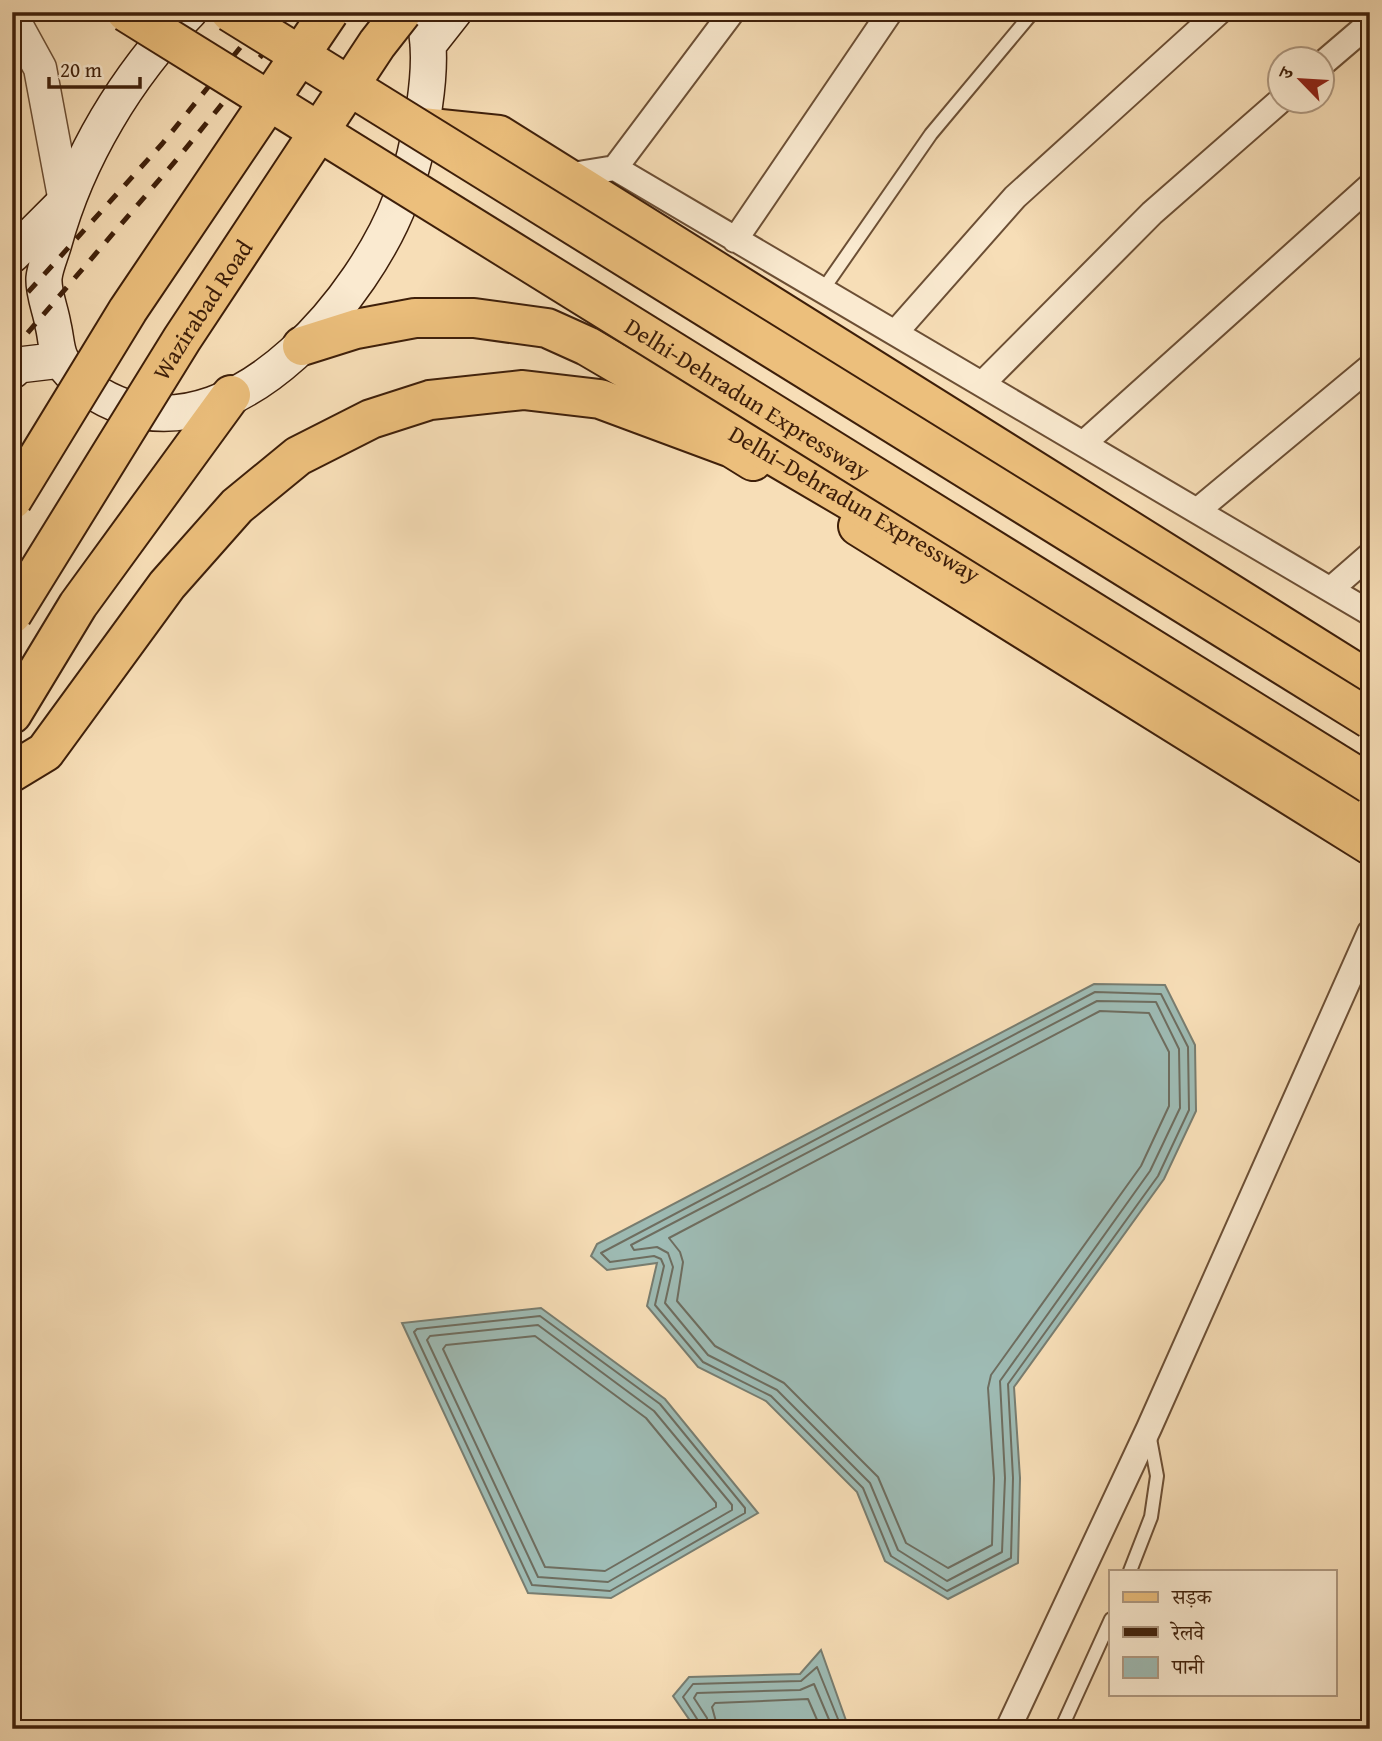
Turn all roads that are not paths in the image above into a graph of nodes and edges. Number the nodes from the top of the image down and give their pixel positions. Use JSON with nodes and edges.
{"nodes":[{"id":1,"x":126,"y":12,"type":"edge"},
{"id":2,"x":189,"y":12,"type":"edge"},
{"id":3,"x":230,"y":12,"type":"edge"},
{"id":4,"x":329,"y":12,"type":"edge"},
{"id":5,"x":402,"y":12,"type":"edge"},
{"id":6,"x":454,"y":12,"type":"edge"},
{"id":7,"x":732,"y":12,"type":"edge"},
{"id":8,"x":890,"y":12,"type":"edge"},
{"id":9,"x":1033,"y":12,"type":"edge"},
{"id":10,"x":1219,"y":12,"type":"edge"},
{"id":11,"x":12,"y":17,"type":"edge"},
{"id":12,"x":1370,"y":23,"type":"edge"},
{"id":13,"x":424,"y":29,"type":"edge"},
{"id":14,"x":1336,"y":52,"type":"edge"},
{"id":15,"x":1266,"y":113,"type":"edge"},
{"id":16,"x":421,"y":127,"type":"junction"},
{"id":17,"x":615,"y":168,"type":"junction"},
{"id":18,"x":566,"y":176,"type":"junction"},
{"id":19,"x":1370,"y":186,"type":"edge"},
{"id":20,"x":65,"y":202,"type":"junction"},
{"id":21,"x":735,"y":240,"type":"junction"},
{"id":22,"x":12,"y":255,"type":"edge"},
{"id":23,"x":822,"y":291,"type":"junction"},
{"id":24,"x":895,"y":333,"type":"junction"},
{"id":25,"x":302,"y":346,"type":"junction"},
{"id":26,"x":61,"y":360,"type":"junction"},
{"id":27,"x":1370,"y":367,"type":"edge"},
{"id":28,"x":12,"y":371,"type":"edge"},
{"id":29,"x":982,"y":384,"type":"junction"},
{"id":30,"x":231,"y":395,"type":"junction"},
{"id":31,"x":1084,"y":443,"type":"junction"},
{"id":32,"x":12,"y":500,"type":"edge"},
{"id":33,"x":1198,"y":510,"type":"junction"},
{"id":34,"x":1370,"y":555,"type":"edge"},
{"id":35,"x":1331,"y":589,"type":"junction"},
{"id":36,"x":1370,"y":612,"type":"edge"},
{"id":37,"x":12,"y":614,"type":"edge"},
{"id":38,"x":1370,"y":681,"type":"edge"},
{"id":39,"x":12,"y":714,"type":"edge"},
{"id":40,"x":1370,"y":719,"type":"edge"},
{"id":41,"x":12,"y":772,"type":"edge"},
{"id":42,"x":1370,"y":783,"type":"edge"},
{"id":43,"x":1370,"y":821,"type":"edge"},
{"id":44,"x":1370,"y":845,"type":"edge"},
{"id":45,"x":1370,"y":932,"type":"edge"},
{"id":46,"x":1149,"y":1428,"type":"junction"},
{"id":47,"x":1130,"y":1570,"type":"edge"},
{"id":48,"x":1109,"y":1623,"type":"edge"},
{"id":49,"x":1008,"y":1729,"type":"edge"},
{"id":50,"x":1061,"y":1729,"type":"edge"}],
"edges":[{"from":1,"to":42,"type":"main road","name":"Delhi-Dehradun Expressway","bridge":true},
{"from":2,"to":20,"type":"main road"},
{"from":3,"to":40,"type":"main road","bridge":true},
{"from":4,"to":32,"type":"main road","bridge":true},
{"from":5,"to":37,"type":"main road","name":"Wazirabad Road","bridge":true},
{"from":6,"to":13,"type":"main road"},
{"from":7,"to":17,"type":"street"},
{"from":8,"to":21,"type":"street"},
{"from":9,"to":23,"type":"lane"},
{"from":10,"to":24,"type":"street"},
{"from":11,"to":20,"type":"street"},
{"from":12,"to":14,"type":"street"},
{"from":13,"to":16,"type":"main road"},
{"from":15,"to":29,"type":"street"},
{"from":16,"to":18,"type":"main road"},
{"from":16,"to":25,"type":"main road"},
{"from":17,"to":18,"type":"street"},
{"from":17,"to":21,"type":"street"},
{"from":18,"to":38,"type":"main road"},
{"from":19,"to":31,"type":"street"},
{"from":20,"to":22,"type":"main road"},
{"from":20,"to":26,"type":"main road"},
{"from":21,"to":23,"type":"street"},
{"from":23,"to":24,"type":"street"},
{"from":24,"to":29,"type":"street"},
{"from":25,"to":30,"type":"main road"},
{"from":25,"to":43,"type":"main road","name":"Delhi–Dehradun Expressway"},
{"from":26,"to":28,"type":"main road"},
{"from":26,"to":30,"type":"main road"},
{"from":27,"to":33,"type":"street"},
{"from":29,"to":31,"type":"street"},
{"from":30,"to":39,"type":"main road"},
{"from":31,"to":33,"type":"street"},
{"from":33,"to":35,"type":"street"},
{"from":34,"to":35,"type":"street"},
{"from":35,"to":36,"type":"street"},
{"from":41,"to":44,"type":"main road"},
{"from":45,"to":46,"type":"street"},
{"from":46,"to":47,"type":"lane"},
{"from":46,"to":49,"type":"street"},
{"from":48,"to":50,"type":"lane"}]}
